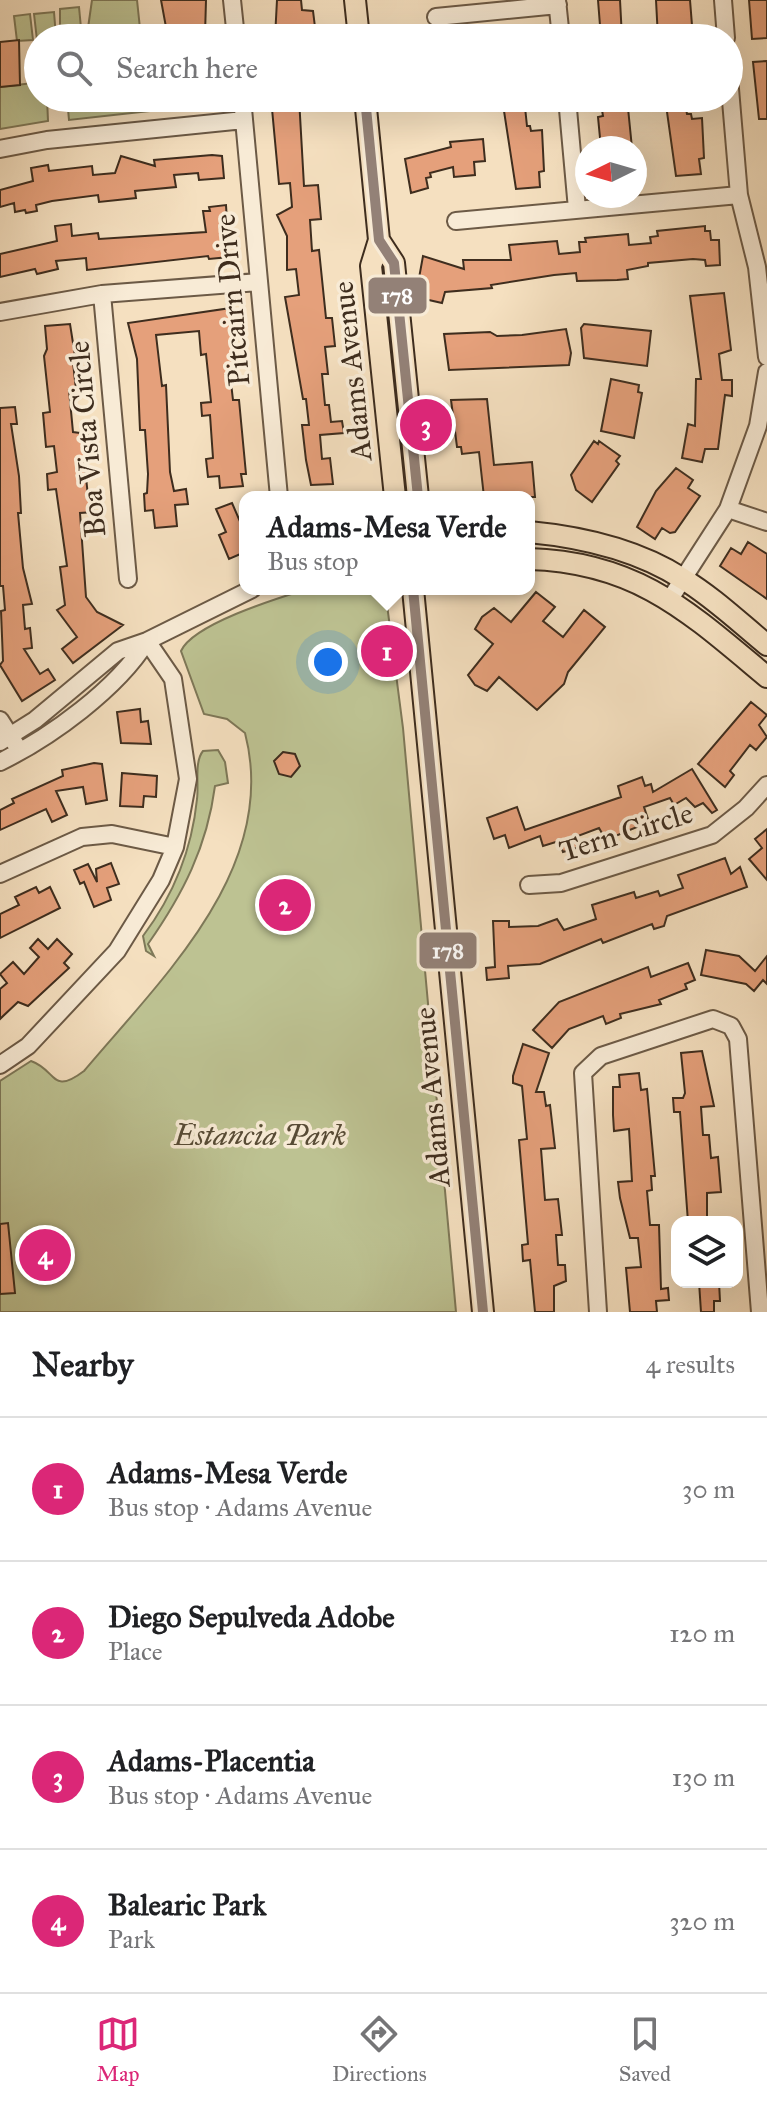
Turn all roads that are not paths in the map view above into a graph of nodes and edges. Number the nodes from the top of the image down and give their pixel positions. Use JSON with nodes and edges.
{"nodes":[{"id":1,"x":232,"y":0,"type":"edge"},
{"id":2,"x":355,"y":0,"type":"edge"},
{"id":3,"x":723,"y":0,"type":"edge"},
{"id":4,"x":558,"y":2,"type":"edge"},
{"id":5,"x":436,"y":17,"type":"dead end"},
{"id":6,"x":235,"y":24,"type":"edge"},
{"id":7,"x":358,"y":24,"type":"edge"},
{"id":8,"x":560,"y":24,"type":"edge"},
{"id":9,"x":725,"y":24,"type":"edge"},
{"id":10,"x":243,"y":112,"type":"edge"},
{"id":11,"x":366,"y":112,"type":"edge"},
{"id":12,"x":568,"y":112,"type":"edge"},
{"id":13,"x":732,"y":112,"type":"edge"},
{"id":14,"x":244,"y":120,"type":"junction"},
{"id":15,"x":0,"y":149,"type":"edge"},
{"id":16,"x":739,"y":195,"type":"junction"},
{"id":17,"x":577,"y":209,"type":"junction"},
{"id":18,"x":456,"y":221,"type":"dead end"},
{"id":19,"x":379,"y":240,"type":"junction"},
{"id":20,"x":258,"y":282,"type":"junction"},
{"id":21,"x":102,"y":294,"type":"junction"},
{"id":22,"x":0,"y":312,"type":"edge"},
{"id":23,"x":767,"y":357,"type":"edge"},
{"id":24,"x":767,"y":372,"type":"edge"},
{"id":25,"x":278,"y":491,"type":"edge"},
{"id":26,"x":394,"y":491,"type":"edge"},
{"id":27,"x":417,"y":491,"type":"edge"},
{"id":28,"x":728,"y":509,"type":"junction"},
{"id":29,"x":767,"y":522,"type":"edge"},
{"id":30,"x":535,"y":533,"type":"edge"},
{"id":31,"x":535,"y":560,"type":"edge"},
{"id":32,"x":128,"y":579,"type":"dead end"},
{"id":33,"x":683,"y":579,"type":"junction"},
{"id":34,"x":239,"y":594,"type":"edge"},
{"id":35,"x":414,"y":595,"type":"edge"},
{"id":36,"x":670,"y":599,"type":"junction"},
{"id":37,"x":147,"y":641,"type":"junction"},
{"id":38,"x":767,"y":645,"type":"edge"},
{"id":39,"x":767,"y":677,"type":"edge"},
{"id":40,"x":0,"y":720,"type":"edge"},
{"id":41,"x":5,"y":739,"type":"edge"},
{"id":42,"x":20,"y":752,"type":"junction"},
{"id":43,"x":0,"y":762,"type":"edge"},
{"id":44,"x":767,"y":785,"type":"edge"},
{"id":45,"x":175,"y":847,"type":"junction"},
{"id":46,"x":0,"y":874,"type":"edge"},
{"id":47,"x":529,"y":885,"type":"dead end"},
{"id":48,"x":0,"y":1065,"type":"edge"},
{"id":49,"x":761,"y":1263,"type":"edge"},
{"id":50,"x":483,"y":1312,"type":"edge"},
{"id":51,"x":598,"y":1312,"type":"edge"},
{"id":52,"x":760,"y":1312,"type":"edge"}],
"edges":[{"from":1,"to":6,"type":"street"},
{"from":2,"to":7,"type":"main road"},
{"from":3,"to":9,"type":"street"},
{"from":4,"to":5,"type":"street"},
{"from":4,"to":8,"type":"street"},
{"from":10,"to":14,"type":"street","name":"Pitcairn Drive"},
{"from":11,"to":19,"type":"main road","name":"Adams Avenue"},
{"from":12,"to":17,"type":"street"},
{"from":13,"to":16,"type":"street"},
{"from":14,"to":15,"type":"street"},
{"from":14,"to":20,"type":"street","name":"Pitcairn Drive"},
{"from":16,"to":17,"type":"street"},
{"from":16,"to":23,"type":"street"},
{"from":17,"to":18,"type":"street"},
{"from":19,"to":26,"type":"main road","name":"Adams Avenue"},
{"from":19,"to":27,"type":"main road","name":"Adams Avenue"},
{"from":20,"to":21,"type":"street"},
{"from":20,"to":25,"type":"street","name":"Pitcairn Drive"},
{"from":21,"to":22,"type":"street"},
{"from":21,"to":32,"type":"street","name":"Boa Vista Circle"},
{"from":24,"to":28,"type":"street"},
{"from":28,"to":29,"type":"street"},
{"from":28,"to":33,"type":"street"},
{"from":30,"to":33,"type":"main road"},
{"from":31,"to":36,"type":"main road"},
{"from":33,"to":36,"type":"street"},
{"from":33,"to":38,"type":"main road"},
{"from":34,"to":37,"type":"street"},
{"from":35,"to":50,"type":"main road","name":"Adams Avenue"},
{"from":36,"to":39,"type":"main road"},
{"from":37,"to":41,"type":"street"},
{"from":37,"to":42,"type":"street"},
{"from":37,"to":45,"type":"street"},
{"from":40,"to":41,"type":"street"},
{"from":41,"to":42,"type":"street"},
{"from":42,"to":43,"type":"street"},
{"from":44,"to":47,"type":"street","name":"Tern Circle"},
{"from":45,"to":46,"type":"street"},
{"from":45,"to":48,"type":"street"},
{"from":49,"to":51,"type":"street"},
{"from":49,"to":52,"type":"street"}]}
